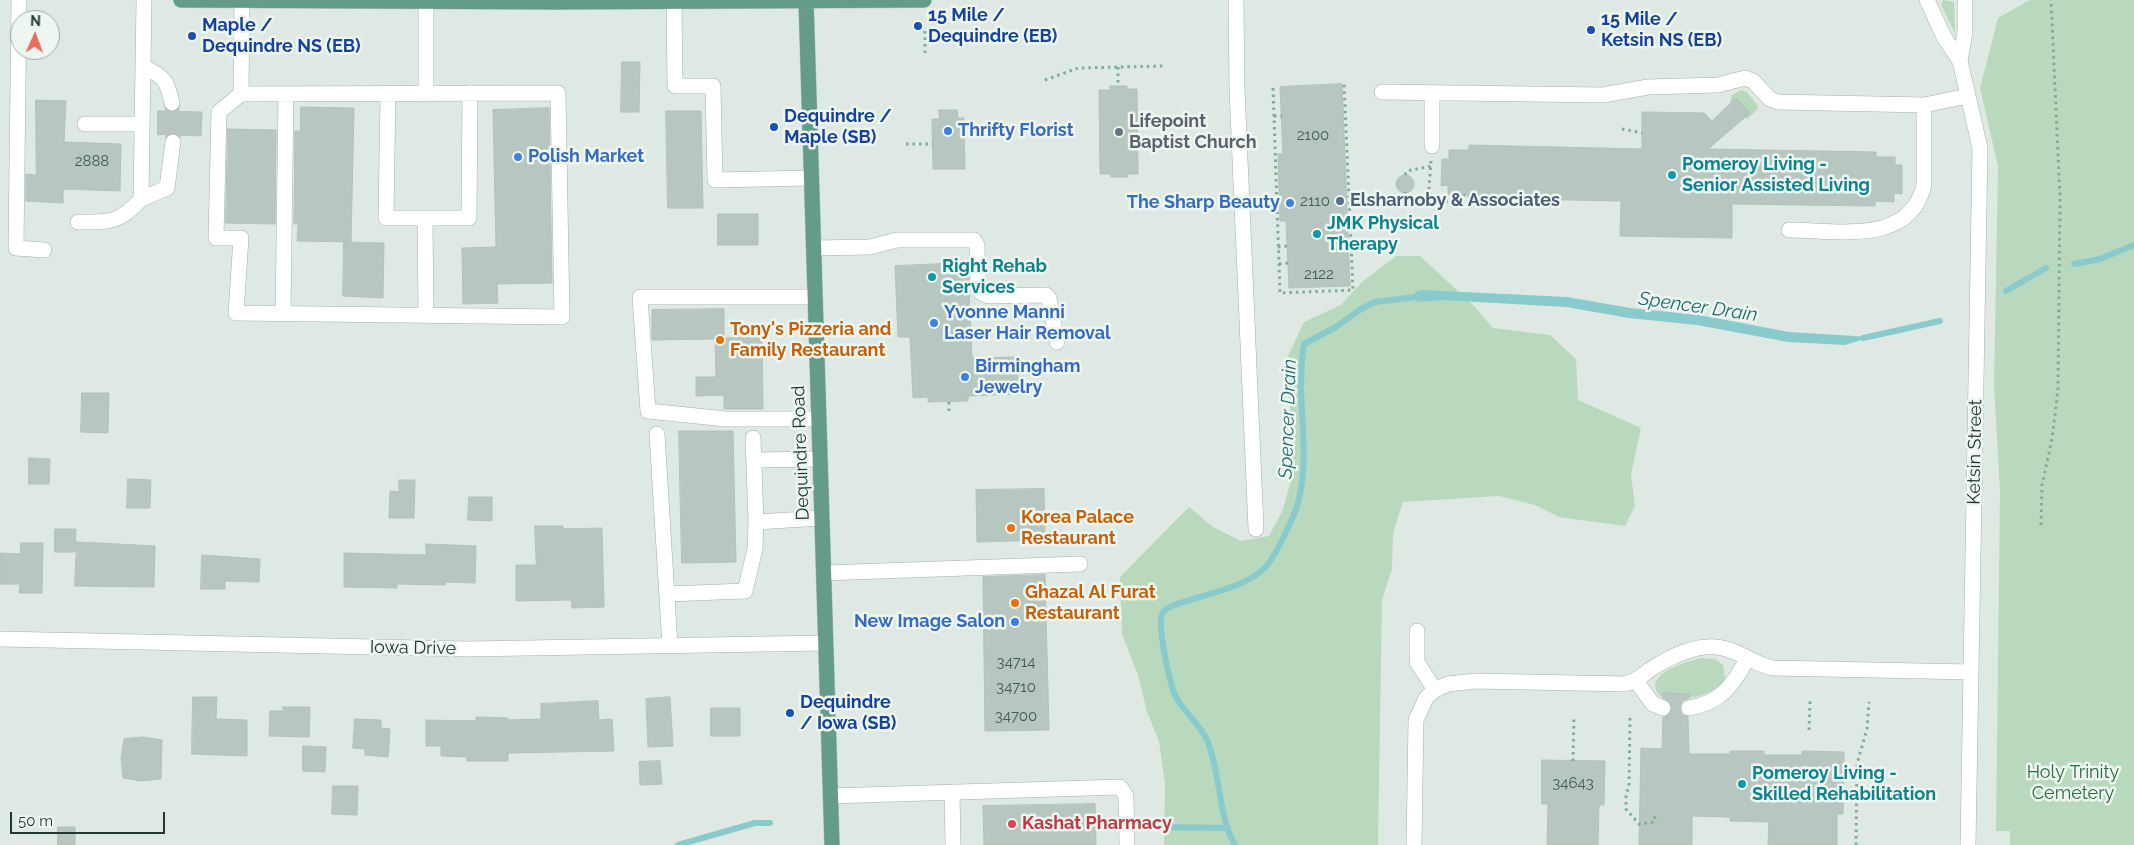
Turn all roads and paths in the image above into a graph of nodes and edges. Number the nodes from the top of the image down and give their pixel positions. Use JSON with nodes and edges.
{"nodes":[{"id":1,"x":19,"y":0,"type":"edge"},
{"id":2,"x":144,"y":0,"type":"edge"},
{"id":3,"x":181,"y":0,"type":"edge"},
{"id":4,"x":242,"y":0,"type":"edge"},
{"id":5,"x":269,"y":0,"type":"edge"},
{"id":6,"x":806,"y":0,"type":"edge"},
{"id":7,"x":924,"y":0,"type":"edge"},
{"id":8,"x":1236,"y":0,"type":"edge"},
{"id":9,"x":1927,"y":0,"type":"edge"},
{"id":10,"x":1965,"y":0,"type":"edge"},
{"id":11,"x":2051,"y":0,"type":"edge"},
{"id":12,"x":426,"y":1,"type":"edge"},
{"id":13,"x":504,"y":1,"type":"edge"},
{"id":14,"x":674,"y":2,"type":"junction"},
{"id":15,"x":925,"y":30,"type":"dead end"},
{"id":16,"x":925,"y":53,"type":"dead end"},
{"id":17,"x":1960,"y":60,"type":"junction"},
{"id":18,"x":1163,"y":66,"type":"dead end"},
{"id":19,"x":144,"y":67,"type":"junction"},
{"id":20,"x":1118,"y":68,"type":"junction"},
{"id":21,"x":1045,"y":80,"type":"dead end"},
{"id":22,"x":1344,"y":84,"type":"dead end"},
{"id":23,"x":1118,"y":86,"type":"dead end"},
{"id":24,"x":1273,"y":88,"type":"dead end"},
{"id":25,"x":1382,"y":92,"type":"dead end"},
{"id":26,"x":426,"y":93,"type":"junction"},
{"id":27,"x":470,"y":93,"type":"junction"},
{"id":28,"x":1432,"y":93,"type":"junction"},
{"id":29,"x":241,"y":94,"type":"junction"},
{"id":30,"x":286,"y":94,"type":"junction"},
{"id":31,"x":388,"y":94,"type":"junction"},
{"id":32,"x":1968,"y":96,"type":"junction"},
{"id":33,"x":172,"y":103,"type":"tunnel mouth"},
{"id":34,"x":1924,"y":104,"type":"junction"},
{"id":35,"x":1274,"y":116,"type":"junction"},
{"id":36,"x":1282,"y":116,"type":"dead end"},
{"id":37,"x":84,"y":124,"type":"dead end"},
{"id":38,"x":142,"y":124,"type":"junction"},
{"id":39,"x":1622,"y":129,"type":"dead end"},
{"id":40,"x":1642,"y":133,"type":"dead end"},
{"id":41,"x":173,"y":142,"type":"tunnel mouth"},
{"id":42,"x":906,"y":144,"type":"dead end"},
{"id":43,"x":933,"y":144,"type":"dead end"},
{"id":44,"x":1432,"y":146,"type":"joint"},
{"id":45,"x":1431,"y":166,"type":"junction"},
{"id":46,"x":1405,"y":175,"type":"dead end"},
{"id":47,"x":811,"y":178,"type":"junction"},
{"id":48,"x":1405,"y":192,"type":"dead end"},
{"id":49,"x":1465,"y":195,"type":"dead end"},
{"id":50,"x":140,"y":199,"type":"junction"},
{"id":51,"x":1434,"y":202,"type":"junction"},
{"id":52,"x":425,"y":218,"type":"junction"},
{"id":53,"x":78,"y":222,"type":"dead end"},
{"id":54,"x":1789,"y":230,"type":"dead end"},
{"id":55,"x":1287,"y":246,"type":"dead end"},
{"id":56,"x":1278,"y":247,"type":"junction"},
{"id":57,"x":814,"y":248,"type":"junction"},
{"id":58,"x":44,"y":250,"type":"dead end"},
{"id":59,"x":1288,"y":263,"type":"dead end"},
{"id":60,"x":1279,"y":264,"type":"junction"},
{"id":61,"x":816,"y":297,"type":"junction"},
{"id":62,"x":284,"y":314,"type":"junction"},
{"id":63,"x":426,"y":316,"type":"junction"},
{"id":64,"x":1057,"y":342,"type":"dead end"},
{"id":65,"x":948,"y":402,"type":"dead end"},
{"id":66,"x":949,"y":415,"type":"dead end"},
{"id":67,"x":819,"y":419,"type":"junction"},
{"id":68,"x":657,"y":434,"type":"dead end"},
{"id":69,"x":753,"y":438,"type":"dead end"},
{"id":70,"x":820,"y":459,"type":"junction"},
{"id":71,"x":754,"y":460,"type":"junction"},
{"id":72,"x":822,"y":518,"type":"junction"},
{"id":73,"x":756,"y":522,"type":"junction"},
{"id":74,"x":2041,"y":525,"type":"dead end"},
{"id":75,"x":1256,"y":529,"type":"dead end"},
{"id":76,"x":1080,"y":564,"type":"dead end"},
{"id":77,"x":824,"y":573,"type":"junction"},
{"id":78,"x":667,"y":594,"type":"junction"},
{"id":79,"x":1417,"y":631,"type":"dead end"},
{"id":80,"x":0,"y":639,"type":"edge"},
{"id":81,"x":826,"y":643,"type":"junction"},
{"id":82,"x":670,"y":646,"type":"junction"},
{"id":83,"x":1747,"y":659,"type":"junction"},
{"id":84,"x":1971,"y":672,"type":"junction"},
{"id":85,"x":1636,"y":681,"type":"junction"},
{"id":86,"x":1435,"y":690,"type":"junction"},
{"id":87,"x":1810,"y":701,"type":"dead end"},
{"id":88,"x":1869,"y":702,"type":"dead end"},
{"id":89,"x":1663,"y":708,"type":"tunnel mouth"},
{"id":90,"x":1688,"y":708,"type":"tunnel mouth"},
{"id":91,"x":1574,"y":717,"type":"dead end"},
{"id":92,"x":1630,"y":718,"type":"dead end"},
{"id":93,"x":1809,"y":730,"type":"dead end"},
{"id":94,"x":1573,"y":760,"type":"dead end"},
{"id":95,"x":952,"y":792,"type":"junction"},
{"id":96,"x":830,"y":796,"type":"junction"},
{"id":97,"x":1655,"y":816,"type":"dead end"},
{"id":98,"x":832,"y":845,"type":"edge"},
{"id":99,"x":953,"y":845,"type":"edge"},
{"id":100,"x":1127,"y":845,"type":"edge"},
{"id":101,"x":1414,"y":845,"type":"edge"},
{"id":102,"x":1856,"y":845,"type":"edge"},
{"id":103,"x":1968,"y":845,"type":"edge"}],
"edges":[{"from":1,"to":58,"type":"street"},
{"from":2,"to":19,"type":"street"},
{"from":3,"to":4,"type":"main road"},
{"from":4,"to":5,"type":"main road"},
{"from":4,"to":29,"type":"street"},
{"from":5,"to":12,"type":"main road"},
{"from":6,"to":7,"type":"main road"},
{"from":6,"to":14,"type":"main road"},
{"from":6,"to":47,"type":"main road","name":"Dequindre Road"},
{"from":8,"to":75,"type":"street"},
{"from":9,"to":17,"type":"street","name":"Ketsin Street"},
{"from":10,"to":17,"type":"street","name":"Ketsin Street"},
{"from":11,"to":74,"type":"path"},
{"from":12,"to":13,"type":"main road"},
{"from":12,"to":26,"type":"street"},
{"from":13,"to":14,"type":"main road"},
{"from":14,"to":47,"type":"street"},
{"from":15,"to":16,"type":"path"},
{"from":17,"to":32,"type":"street","name":"Ketsin Street"},
{"from":18,"to":20,"type":"path"},
{"from":19,"to":33,"type":"street"},
{"from":19,"to":38,"type":"street"},
{"from":20,"to":21,"type":"path"},
{"from":20,"to":23,"type":"path"},
{"from":22,"to":60,"type":"path"},
{"from":24,"to":35,"type":"path"},
{"from":25,"to":28,"type":"street"},
{"from":26,"to":27,"type":"street"},
{"from":26,"to":31,"type":"street"},
{"from":27,"to":52,"type":"street"},
{"from":27,"to":63,"type":"street"},
{"from":28,"to":34,"type":"street"},
{"from":28,"to":44,"type":"street"},
{"from":29,"to":30,"type":"street"},
{"from":29,"to":62,"type":"street"},
{"from":30,"to":31,"type":"street"},
{"from":30,"to":62,"type":"street"},
{"from":31,"to":52,"type":"street"},
{"from":32,"to":34,"type":"street"},
{"from":32,"to":84,"type":"street","name":"Ketsin Street"},
{"from":34,"to":54,"type":"street"},
{"from":35,"to":36,"type":"path"},
{"from":35,"to":56,"type":"path"},
{"from":37,"to":38,"type":"street"},
{"from":38,"to":50,"type":"street"},
{"from":39,"to":40,"type":"path"},
{"from":41,"to":50,"type":"street"},
{"from":42,"to":43,"type":"path"},
{"from":44,"to":45,"type":"path"},
{"from":45,"to":46,"type":"path"},
{"from":45,"to":51,"type":"path"},
{"from":47,"to":57,"type":"main road","name":"Dequindre Road"},
{"from":48,"to":51,"type":"path"},
{"from":49,"to":51,"type":"path"},
{"from":50,"to":53,"type":"street"},
{"from":52,"to":63,"type":"street"},
{"from":55,"to":56,"type":"path"},
{"from":56,"to":60,"type":"path"},
{"from":57,"to":61,"type":"main road","name":"Dequindre Road"},
{"from":57,"to":64,"type":"street"},
{"from":59,"to":60,"type":"path"},
{"from":61,"to":67,"type":"main road","name":"Dequindre Road"},
{"from":61,"to":67,"type":"street"},
{"from":62,"to":63,"type":"street"},
{"from":65,"to":66,"type":"path"},
{"from":67,"to":70,"type":"main road","name":"Dequindre Road"},
{"from":68,"to":78,"type":"street"},
{"from":69,"to":71,"type":"street"},
{"from":70,"to":71,"type":"street"},
{"from":70,"to":72,"type":"main road","name":"Dequindre Road"},
{"from":71,"to":73,"type":"street"},
{"from":72,"to":73,"type":"street"},
{"from":72,"to":77,"type":"main road","name":"Dequindre Road"},
{"from":73,"to":78,"type":"street"},
{"from":76,"to":77,"type":"street"},
{"from":77,"to":81,"type":"main road","name":"Dequindre Road"},
{"from":78,"to":82,"type":"street"},
{"from":79,"to":86,"type":"street"},
{"from":80,"to":82,"type":"street","name":"Iowa Drive"},
{"from":81,"to":82,"type":"street","name":"Iowa Drive"},
{"from":81,"to":96,"type":"main road","name":"Dequindre Road"},
{"from":83,"to":84,"type":"street"},
{"from":83,"to":85,"type":"street"},
{"from":83,"to":90,"type":"street"},
{"from":84,"to":103,"type":"street","name":"Ketsin Street"},
{"from":85,"to":86,"type":"street"},
{"from":85,"to":89,"type":"street"},
{"from":86,"to":101,"type":"street"},
{"from":87,"to":93,"type":"path"},
{"from":88,"to":102,"type":"path"},
{"from":91,"to":94,"type":"path"},
{"from":92,"to":97,"type":"path"},
{"from":95,"to":96,"type":"street"},
{"from":95,"to":99,"type":"street"},
{"from":95,"to":100,"type":"street"},
{"from":96,"to":98,"type":"main road","name":"Dequindre Road"}]}
